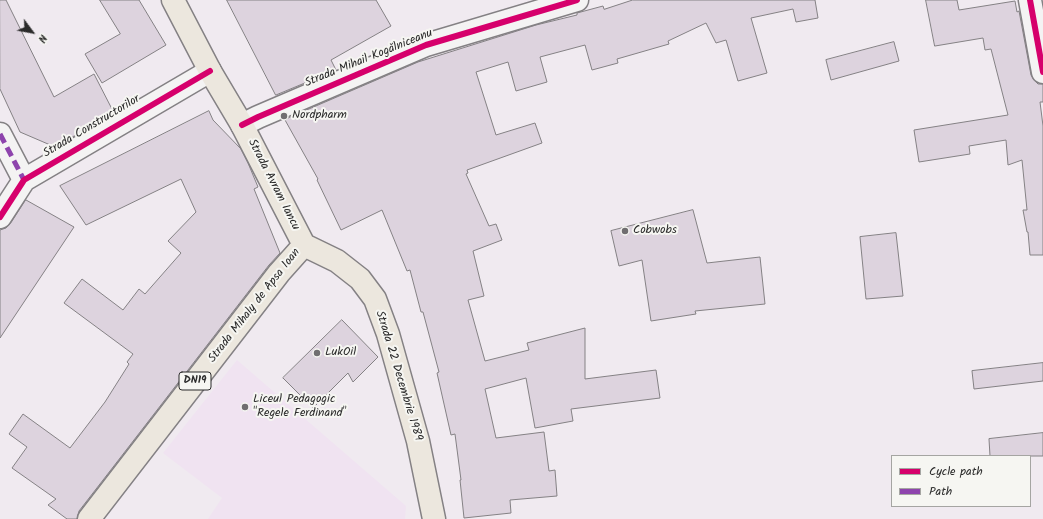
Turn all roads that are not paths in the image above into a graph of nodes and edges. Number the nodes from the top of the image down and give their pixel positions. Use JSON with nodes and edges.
{"nodes":[{"id":1,"x":173,"y":0,"type":"edge"},
{"id":2,"x":577,"y":0,"type":"edge"},
{"id":3,"x":1030,"y":0,"type":"edge"},
{"id":4,"x":210,"y":71,"type":"junction"},
{"id":5,"x":1043,"y":72,"type":"edge"},
{"id":6,"x":242,"y":126,"type":"junction"},
{"id":7,"x":0,"y":134,"type":"edge"},
{"id":8,"x":24,"y":180,"type":"junction"},
{"id":9,"x":0,"y":217,"type":"edge"},
{"id":10,"x":304,"y":245,"type":"junction"},
{"id":11,"x":89,"y":519,"type":"edge"},
{"id":12,"x":434,"y":519,"type":"edge"}],
"edges":[{"from":1,"to":4,"type":"main road","name":"Strada Avram Iancu"},
{"from":2,"to":6,"type":"street","name":"Strada Mihail Kogălniceanu"},
{"from":3,"to":5,"type":"street"},
{"from":4,"to":6,"type":"main road","name":"Strada Avram Iancu"},
{"from":4,"to":8,"type":"street","name":"Strada Constructorilor"},
{"from":6,"to":10,"type":"main road","name":"Strada Avram Iancu"},
{"from":7,"to":8,"type":"street"},
{"from":8,"to":9,"type":"street","name":"Strada Constructorilor"},
{"from":10,"to":11,"type":"main road","name":"Strada Mihaly de Apsa Ioan","number":"DN19"},
{"from":10,"to":12,"type":"main road","name":"Strada 22 Decembrie 1989"}]}
